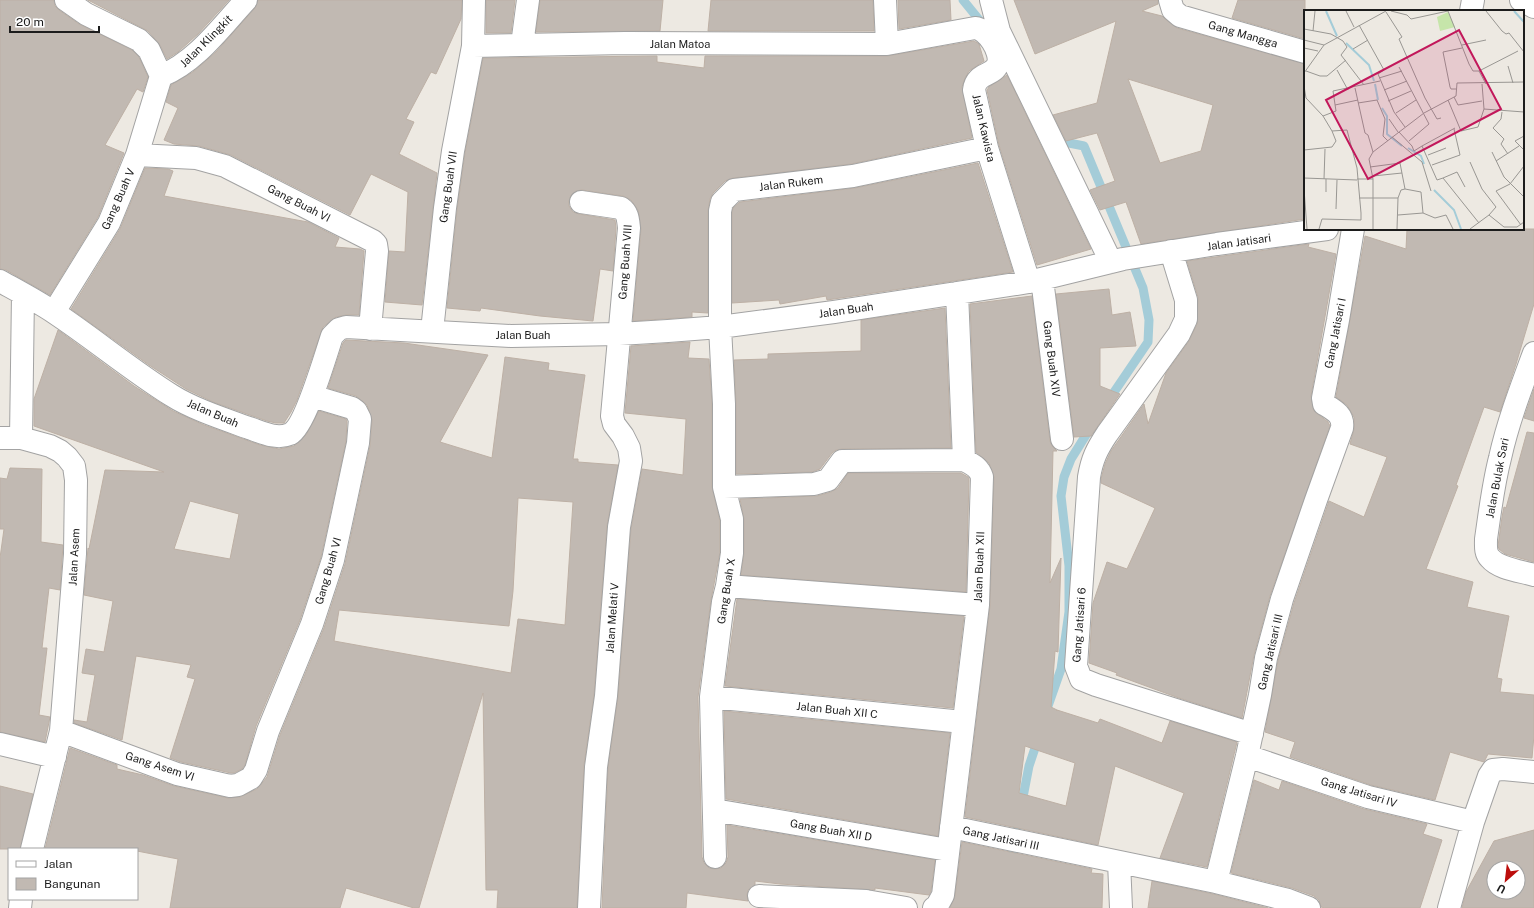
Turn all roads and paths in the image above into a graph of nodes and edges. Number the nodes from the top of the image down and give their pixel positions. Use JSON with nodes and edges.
{"nodes":[{"id":1,"x":66,"y":0,"type":"edge"},
{"id":2,"x":246,"y":0,"type":"edge"},
{"id":3,"x":474,"y":0,"type":"edge"},
{"id":4,"x":528,"y":0,"type":"edge"},
{"id":5,"x":885,"y":0,"type":"edge"},
{"id":6,"x":991,"y":0,"type":"edge"},
{"id":7,"x":1521,"y":0,"type":"edge"},
{"id":8,"x":1534,"y":7,"type":"edge"},
{"id":9,"x":1175,"y":8,"type":"edge"},
{"id":10,"x":887,"y":44,"type":"junction"},
{"id":11,"x":522,"y":45,"type":"junction"},
{"id":12,"x":473,"y":46,"type":"junction"},
{"id":13,"x":1304,"y":52,"type":"edge"},
{"id":14,"x":161,"y":76,"type":"junction"},
{"id":15,"x":987,"y":148,"type":"junction"},
{"id":16,"x":137,"y":155,"type":"junction"},
{"id":17,"x":582,"y":202,"type":"dead end"},
{"id":18,"x":1320,"y":230,"type":"edge"},
{"id":19,"x":1353,"y":230,"type":"edge"},
{"id":20,"x":1161,"y":253,"type":"junction"},
{"id":21,"x":1117,"y":261,"type":"junction"},
{"id":22,"x":0,"y":281,"type":"edge"},
{"id":23,"x":1035,"y":281,"type":"junction"},
{"id":24,"x":957,"y":293,"type":"junction"},
{"id":25,"x":23,"y":294,"type":"junction"},
{"id":26,"x":54,"y":312,"type":"junction"},
{"id":27,"x":720,"y":327,"type":"junction"},
{"id":28,"x":370,"y":329,"type":"junction"},
{"id":29,"x":432,"y":331,"type":"junction"},
{"id":30,"x":619,"y":334,"type":"junction"},
{"id":31,"x":1534,"y":354,"type":"edge"},
{"id":32,"x":312,"y":396,"type":"junction"},
{"id":33,"x":1342,"y":428,"type":"joint"},
{"id":34,"x":11,"y":438,"type":"edge"},
{"id":35,"x":1062,"y":439,"type":"dead end"},
{"id":36,"x":964,"y":460,"type":"junction"},
{"id":37,"x":724,"y":487,"type":"junction"},
{"id":38,"x":1534,"y":575,"type":"edge"},
{"id":39,"x":728,"y":586,"type":"junction"},
{"id":40,"x":978,"y":605,"type":"junction"},
{"id":41,"x":712,"y":697,"type":"junction"},
{"id":42,"x":963,"y":722,"type":"junction"},
{"id":43,"x":60,"y":731,"type":"junction"},
{"id":44,"x":1252,"y":734,"type":"junction"},
{"id":45,"x":0,"y":744,"type":"edge"},
{"id":46,"x":1247,"y":756,"type":"junction"},
{"id":47,"x":55,"y":757,"type":"junction"},
{"id":48,"x":256,"y":770,"type":"joint"},
{"id":49,"x":1534,"y":772,"type":"edge"},
{"id":50,"x":714,"y":810,"type":"junction"},
{"id":51,"x":1473,"y":822,"type":"junction"},
{"id":52,"x":951,"y":827,"type":"junction"},
{"id":53,"x":32,"y":848,"type":"edge"},
{"id":54,"x":948,"y":850,"type":"junction"},
{"id":55,"x":715,"y":857,"type":"dead end"},
{"id":56,"x":1119,"y":862,"type":"junction"},
{"id":57,"x":1216,"y":882,"type":"junction"},
{"id":58,"x":759,"y":896,"type":"dead end"},
{"id":59,"x":1288,"y":904,"type":"edge"},
{"id":60,"x":866,"y":905,"type":"edge"},
{"id":61,"x":589,"y":908,"type":"edge"},
{"id":62,"x":906,"y":908,"type":"edge"},
{"id":63,"x":934,"y":908,"type":"edge"},
{"id":64,"x":1121,"y":908,"type":"edge"},
{"id":65,"x":1309,"y":908,"type":"edge"},
{"id":66,"x":1449,"y":908,"type":"edge"}],
"edges":[{"from":1,"to":14,"type":"street"},
{"from":2,"to":14,"type":"street","name":"Jalan Klingkit"},
{"from":3,"to":12,"type":"street"},
{"from":4,"to":11,"type":"street"},
{"from":5,"to":10,"type":"street"},
{"from":6,"to":21,"type":"street"},
{"from":7,"to":8,"type":"street"},
{"from":9,"to":13,"type":"street","name":"Gang Mangga"},
{"from":10,"to":11,"type":"street","name":"Jalan Matoa"},
{"from":10,"to":15,"type":"street","name":"Jalan Kawista"},
{"from":11,"to":12,"type":"street","name":"Jalan Matoa"},
{"from":12,"to":29,"type":"street","name":"Gang Buah VII"},
{"from":14,"to":16,"type":"street","name":"Gang Buah V"},
{"from":15,"to":23,"type":"street","name":"Jalan Kawista"},
{"from":15,"to":27,"type":"street","name":"Jalan Rukem"},
{"from":16,"to":26,"type":"street","name":"Gang Buah V"},
{"from":16,"to":28,"type":"street","name":"Gang Buah VI"},
{"from":17,"to":30,"type":"street","name":"Gang Buah VIII"},
{"from":18,"to":20,"type":"street","name":"Jalan Jatisari"},
{"from":19,"to":33,"type":"street","name":"Gang Jatisari I"},
{"from":20,"to":21,"type":"street","name":"Jalan Buah"},
{"from":20,"to":44,"type":"street","name":"Gang Jatisari 6"},
{"from":21,"to":23,"type":"street","name":"Jalan Buah"},
{"from":22,"to":25,"type":"street","name":"Jalan Buah"},
{"from":23,"to":24,"type":"street","name":"Jalan Buah"},
{"from":23,"to":35,"type":"street","name":"Gang Buah XIV"},
{"from":24,"to":27,"type":"street","name":"Jalan Buah"},
{"from":24,"to":36,"type":"street"},
{"from":25,"to":26,"type":"street","name":"Jalan Buah"},
{"from":25,"to":34,"type":"street","name":"Jalan Asem"},
{"from":26,"to":32,"type":"street","name":"Jalan Buah"},
{"from":27,"to":30,"type":"street","name":"Jalan Buah"},
{"from":27,"to":37,"type":"street","name":"Gang Buah X"},
{"from":28,"to":29,"type":"street","name":"Jalan Buah"},
{"from":28,"to":32,"type":"street","name":"Jalan Buah"},
{"from":29,"to":30,"type":"street","name":"Jalan Buah"},
{"from":30,"to":61,"type":"street","name":"Jalan Melati V"},
{"from":31,"to":38,"type":"street","name":"Jalan Bulak Sari"},
{"from":32,"to":48,"type":"street","name":"Gang Buah VI"},
{"from":33,"to":44,"type":"street","name":"Gang Jatisari III"},
{"from":34,"to":43,"type":"street","name":"Jalan Asem"},
{"from":36,"to":37,"type":"street"},
{"from":36,"to":40,"type":"street","name":"Jalan Buah XII"},
{"from":37,"to":39,"type":"street","name":"Gang Buah X"},
{"from":39,"to":40,"type":"street"},
{"from":39,"to":41,"type":"street","name":"Gang Buah X"},
{"from":40,"to":42,"type":"street","name":"Jalan Buah XII"},
{"from":41,"to":42,"type":"street","name":"Jalan Buah XII C"},
{"from":41,"to":50,"type":"street","name":"Gang Buah X"},
{"from":42,"to":52,"type":"street","name":"Jalan Buah XII"},
{"from":43,"to":47,"type":"street","name":"Jalan Asem"},
{"from":43,"to":48,"type":"street","name":"Gang Asem VI"},
{"from":44,"to":46,"type":"street","name":"Gang Jatisari III"},
{"from":45,"to":47,"type":"street"},
{"from":46,"to":51,"type":"street","name":"Gang Jatisari IV"},
{"from":46,"to":57,"type":"street","name":"Gang Jatisari III"},
{"from":47,"to":53,"type":"street","name":"Jalan Asem"},
{"from":49,"to":51,"type":"street"},
{"from":50,"to":54,"type":"street","name":"Gang Buah XII D"},
{"from":50,"to":55,"type":"street","name":"Gang Buah X"},
{"from":51,"to":66,"type":"street"},
{"from":52,"to":54,"type":"street","name":"Jalan Buah XII"},
{"from":52,"to":56,"type":"street","name":"Gang Jatisari III"},
{"from":54,"to":63,"type":"street","name":"Jalan Buah XII"},
{"from":56,"to":57,"type":"street","name":"Gang Jatisari III"},
{"from":56,"to":64,"type":"street"},
{"from":57,"to":59,"type":"street","name":"Gang Jatisari III"},
{"from":58,"to":60,"type":"street"},
{"from":59,"to":65,"type":"street","name":"Gang Jatisari III"},
{"from":60,"to":62,"type":"street"}]}
